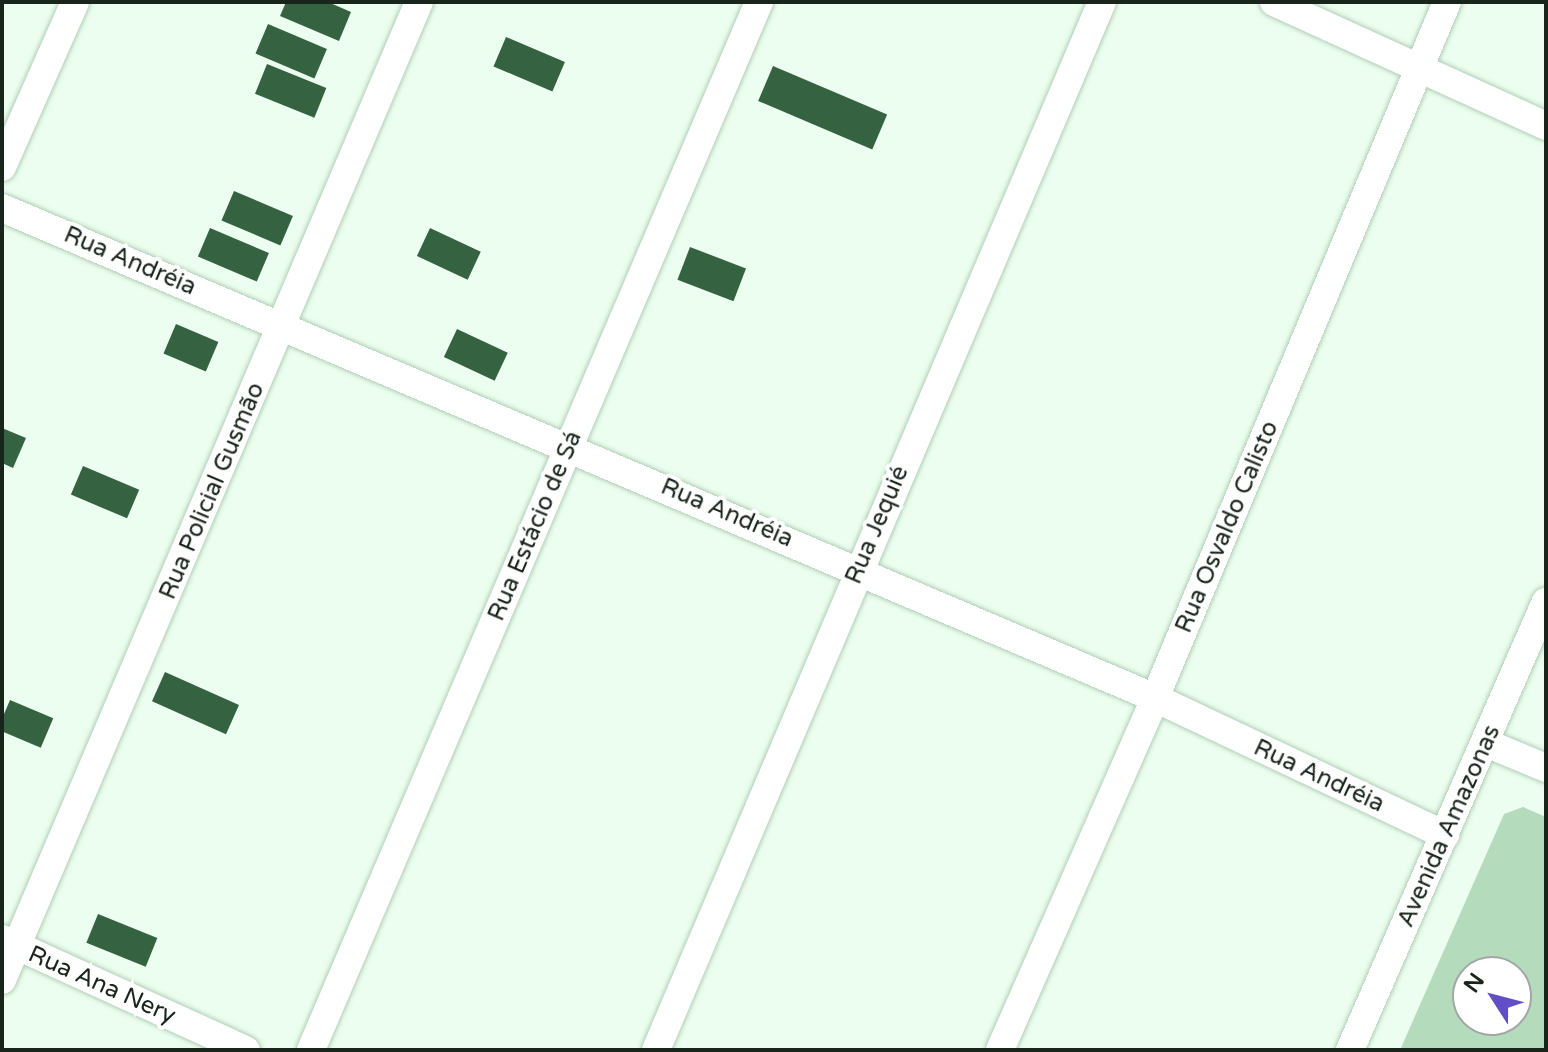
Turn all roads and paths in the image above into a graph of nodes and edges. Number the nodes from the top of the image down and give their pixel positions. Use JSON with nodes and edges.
{"nodes":[{"id":1,"x":75,"y":2,"type":"edge"},
{"id":2,"x":419,"y":2,"type":"edge"},
{"id":3,"x":759,"y":2,"type":"edge"},
{"id":4,"x":1102,"y":2,"type":"edge"},
{"id":5,"x":1274,"y":2,"type":"edge"},
{"id":6,"x":1447,"y":2,"type":"edge"},
{"id":7,"x":1419,"y":69,"type":"junction"},
{"id":8,"x":1546,"y":126,"type":"edge"},
{"id":9,"x":2,"y":167,"type":"edge"},
{"id":10,"x":2,"y":208,"type":"edge"},
{"id":11,"x":283,"y":325,"type":"junction"},
{"id":12,"x":569,"y":446,"type":"junction"},
{"id":13,"x":858,"y":569,"type":"junction"},
{"id":14,"x":1546,"y":602,"type":"edge"},
{"id":15,"x":1155,"y":698,"type":"junction"},
{"id":16,"x":1486,"y":743,"type":"junction"},
{"id":17,"x":1546,"y":768,"type":"edge"},
{"id":18,"x":1445,"y":835,"type":"junction"},
{"id":19,"x":9,"y":943,"type":"edge"},
{"id":20,"x":2,"y":980,"type":"edge"},
{"id":21,"x":246,"y":1050,"type":"edge"},
{"id":22,"x":311,"y":1050,"type":"edge"},
{"id":23,"x":656,"y":1050,"type":"edge"},
{"id":24,"x":1000,"y":1050,"type":"edge"},
{"id":25,"x":1350,"y":1050,"type":"edge"}],
"edges":[{"from":1,"to":9,"type":"street"},
{"from":2,"to":11,"type":"street","name":"Rua Policial Gusmão"},
{"from":3,"to":12,"type":"street","name":"Rua Estácio de Sá"},
{"from":4,"to":13,"type":"street","name":"Rua Jequié"},
{"from":5,"to":7,"type":"street"},
{"from":6,"to":7,"type":"street","name":"Rua Osvaldo Calisto"},
{"from":7,"to":8,"type":"street"},
{"from":7,"to":15,"type":"street","name":"Rua Osvaldo Calisto"},
{"from":10,"to":11,"type":"street","name":"Rua Andréia"},
{"from":11,"to":12,"type":"street","name":"Rua Andréia"},
{"from":11,"to":19,"type":"street","name":"Rua Policial Gusmão"},
{"from":12,"to":13,"type":"street","name":"Rua Andréia"},
{"from":12,"to":22,"type":"street","name":"Rua Estácio de Sá"},
{"from":13,"to":15,"type":"street","name":"Rua Andréia"},
{"from":13,"to":23,"type":"street","name":"Rua Jequié"},
{"from":14,"to":16,"type":"street","name":"Avenida Amazonas"},
{"from":15,"to":18,"type":"street","name":"Rua Andréia"},
{"from":15,"to":24,"type":"street","name":"Rua Osvaldo Calisto"},
{"from":16,"to":17,"type":"street"},
{"from":16,"to":18,"type":"street","name":"Avenida Amazonas"},
{"from":18,"to":25,"type":"street","name":"Avenida Amazonas"},
{"from":19,"to":20,"type":"street","name":"Rua Policial Gusmão"},
{"from":19,"to":21,"type":"street","name":"Rua Ana Nery"}]}
